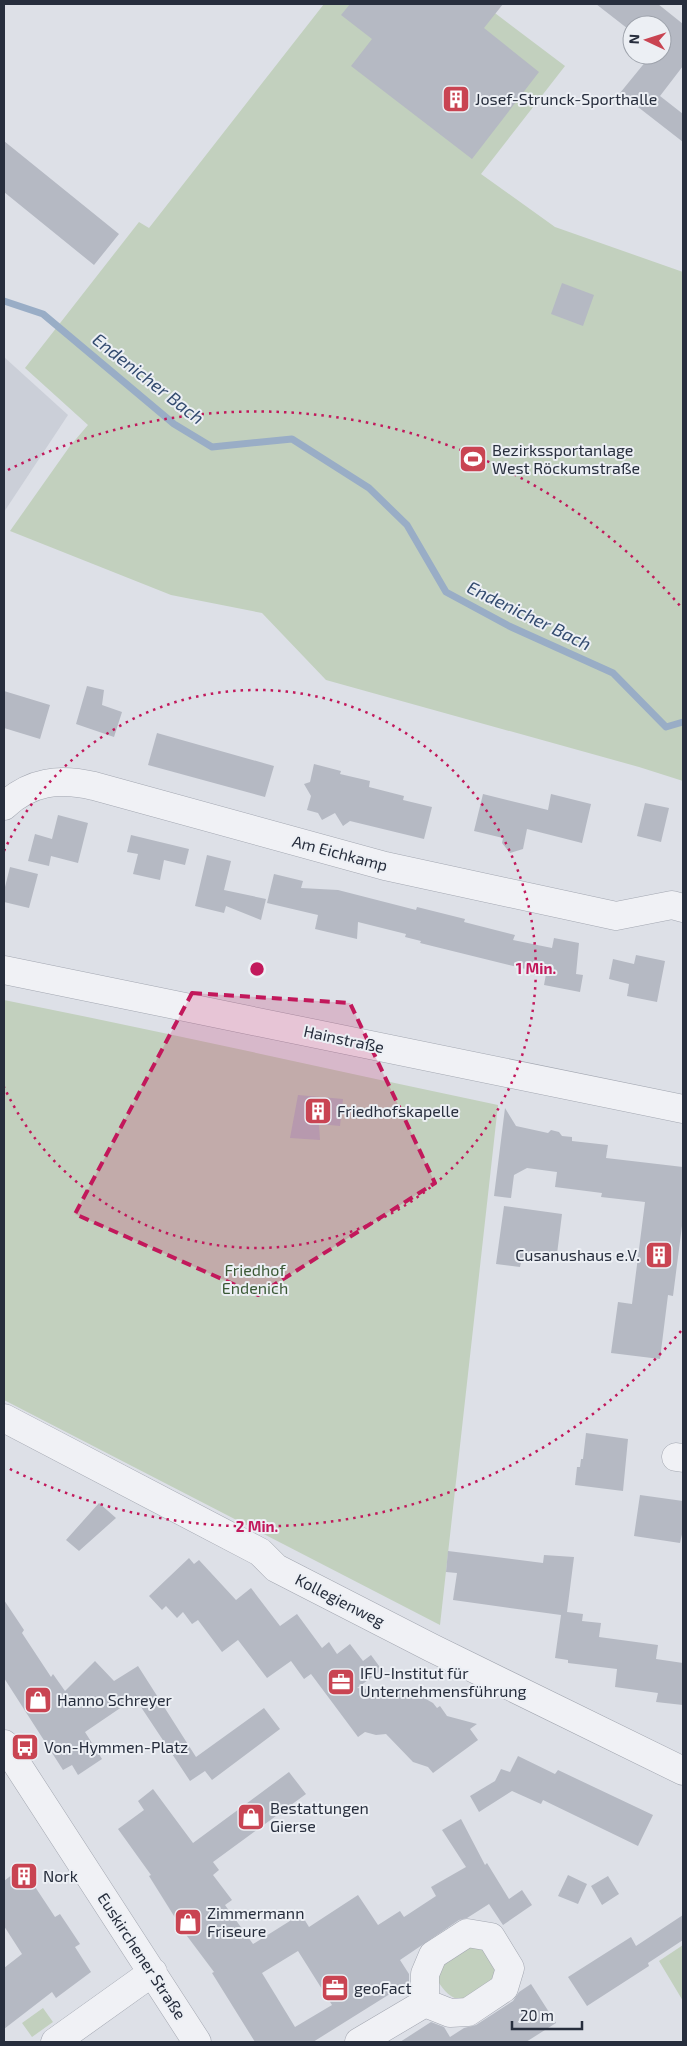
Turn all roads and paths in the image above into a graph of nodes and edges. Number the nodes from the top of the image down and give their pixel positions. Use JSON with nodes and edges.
{"nodes":[{"id":1,"x":4,"y":806,"type":"edge"},
{"id":2,"x":683,"y":908,"type":"edge"},
{"id":3,"x":4,"y":970,"type":"edge"},
{"id":4,"x":683,"y":1109,"type":"edge"},
{"id":5,"x":4,"y":1418,"type":"edge"},
{"id":6,"x":4,"y":1744,"type":"edge"},
{"id":7,"x":683,"y":1771,"type":"edge"},
{"id":8,"x":153,"y":1972,"type":"junction"},
{"id":9,"x":425,"y":2003,"type":"dead end"},
{"id":10,"x":54,"y":2042,"type":"edge"},
{"id":11,"x":197,"y":2042,"type":"edge"},
{"id":12,"x":359,"y":2042,"type":"edge"}],
"edges":[{"from":1,"to":2,"type":"street","name":"Am Eichkamp"},
{"from":3,"to":4,"type":"street","name":"Hainstraße"},
{"from":5,"to":7,"type":"street","name":"Kollegienweg"},
{"from":6,"to":8,"type":"street","name":"Euskirchener Straße"},
{"from":8,"to":10,"type":"street"},
{"from":8,"to":11,"type":"street","name":"Euskirchener Straße"},
{"from":9,"to":12,"type":"street"}]}
